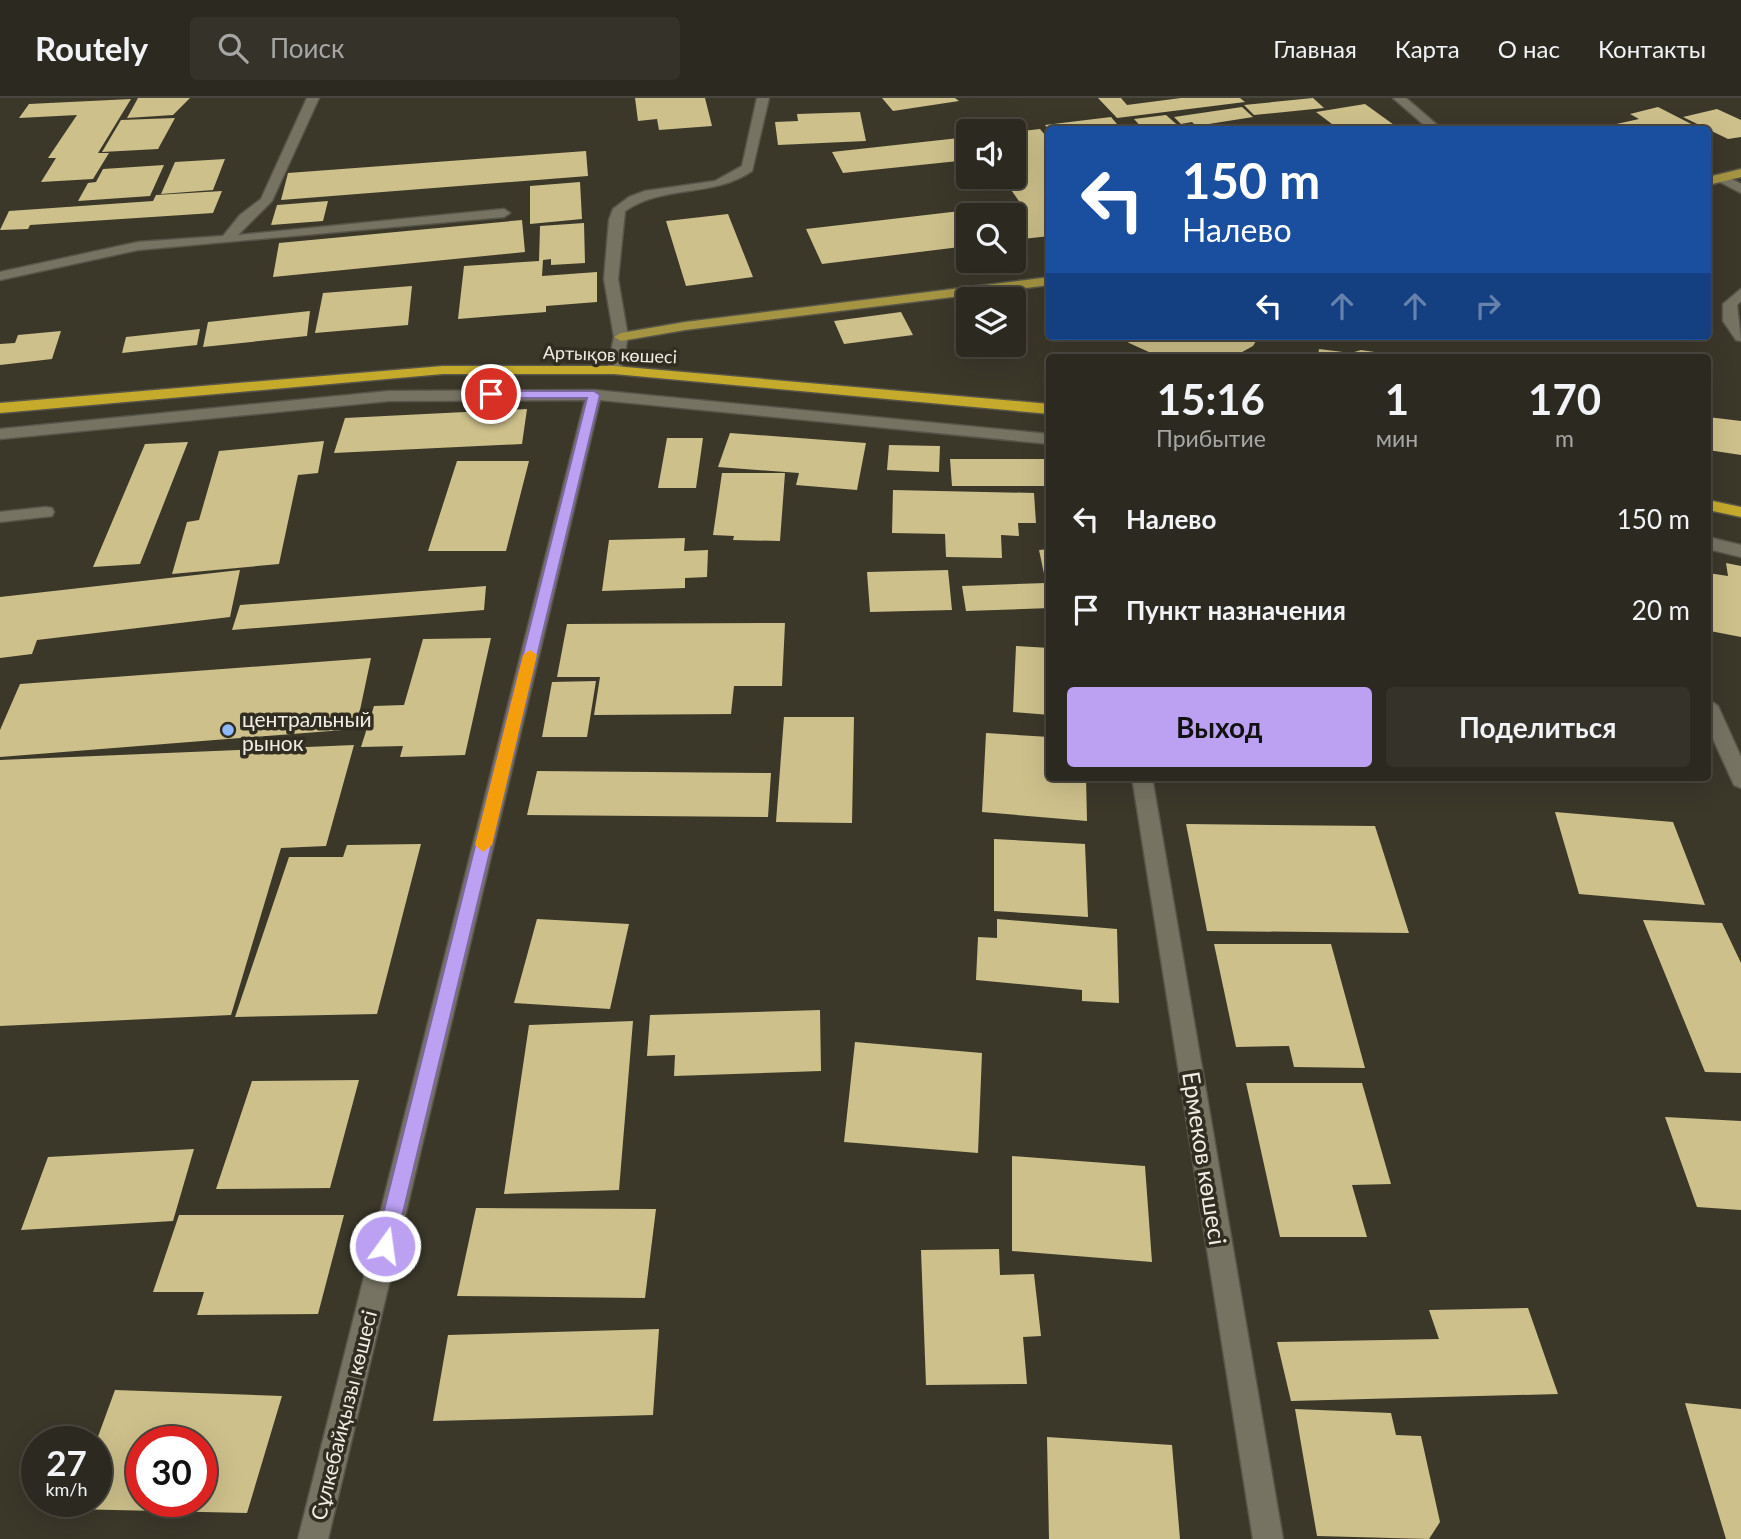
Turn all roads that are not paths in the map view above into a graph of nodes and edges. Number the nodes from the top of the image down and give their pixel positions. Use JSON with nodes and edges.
{"nodes":[{"id":1,"x":313,"y":98,"type":"edge"},
{"id":2,"x":763,"y":98,"type":"edge"},
{"id":3,"x":1399,"y":98,"type":"edge"},
{"id":4,"x":1433,"y":126,"type":"edge"},
{"id":5,"x":1741,"y":173,"type":"edge"},
{"id":6,"x":1722,"y":178,"type":"junction"},
{"id":7,"x":1711,"y":180,"type":"edge"},
{"id":8,"x":1741,"y":189,"type":"edge"},
{"id":9,"x":504,"y":214,"type":"dead end"},
{"id":10,"x":226,"y":240,"type":"junction"},
{"id":11,"x":0,"y":276,"type":"edge"},
{"id":12,"x":1046,"y":281,"type":"edge"},
{"id":13,"x":1741,"y":293,"type":"edge"},
{"id":14,"x":621,"y":337,"type":"junction"},
{"id":15,"x":1741,"y":337,"type":"edge"},
{"id":16,"x":614,"y":370,"type":"junction"},
{"id":17,"x":594,"y":395,"type":"junction"},
{"id":18,"x":0,"y":408,"type":"edge"},
{"id":19,"x":1046,"y":409,"type":"edge"},
{"id":20,"x":0,"y":435,"type":"edge"},
{"id":21,"x":1046,"y":439,"type":"edge"},
{"id":22,"x":1711,"y":506,"type":"edge"},
{"id":23,"x":46,"y":512,"type":"dead end"},
{"id":24,"x":1741,"y":512,"type":"edge"},
{"id":25,"x":0,"y":517,"type":"edge"},
{"id":26,"x":1711,"y":544,"type":"edge"},
{"id":27,"x":1741,"y":551,"type":"edge"},
{"id":28,"x":1711,"y":713,"type":"edge"},
{"id":29,"x":1741,"y":780,"type":"edge"},
{"id":30,"x":1143,"y":781,"type":"edge"},
{"id":31,"x":313,"y":1539,"type":"edge"},
{"id":32,"x":1268,"y":1539,"type":"edge"}],
"edges":[{"from":1,"to":10,"type":"street"},
{"from":2,"to":14,"type":"street"},
{"from":3,"to":4,"type":"street"},
{"from":5,"to":6,"type":"main road"},
{"from":6,"to":7,"type":"main road"},
{"from":6,"to":8,"type":"street"},
{"from":9,"to":10,"type":"street"},
{"from":10,"to":11,"type":"street"},
{"from":12,"to":14,"type":"main road"},
{"from":13,"to":15,"type":"street"},
{"from":14,"to":16,"type":"street"},
{"from":16,"to":18,"type":"highway","name":"Артықов көшесі"},
{"from":16,"to":19,"type":"highway","name":"Артықов көшесі"},
{"from":17,"to":20,"type":"street"},
{"from":17,"to":21,"type":"street"},
{"from":17,"to":31,"type":"street","name":"Сұлкебайқызы көшесі"},
{"from":22,"to":24,"type":"highway"},
{"from":23,"to":25,"type":"street"},
{"from":26,"to":27,"type":"street"},
{"from":28,"to":29,"type":"street"},
{"from":30,"to":32,"type":"street","name":"Ермеков көшесі"}]}
